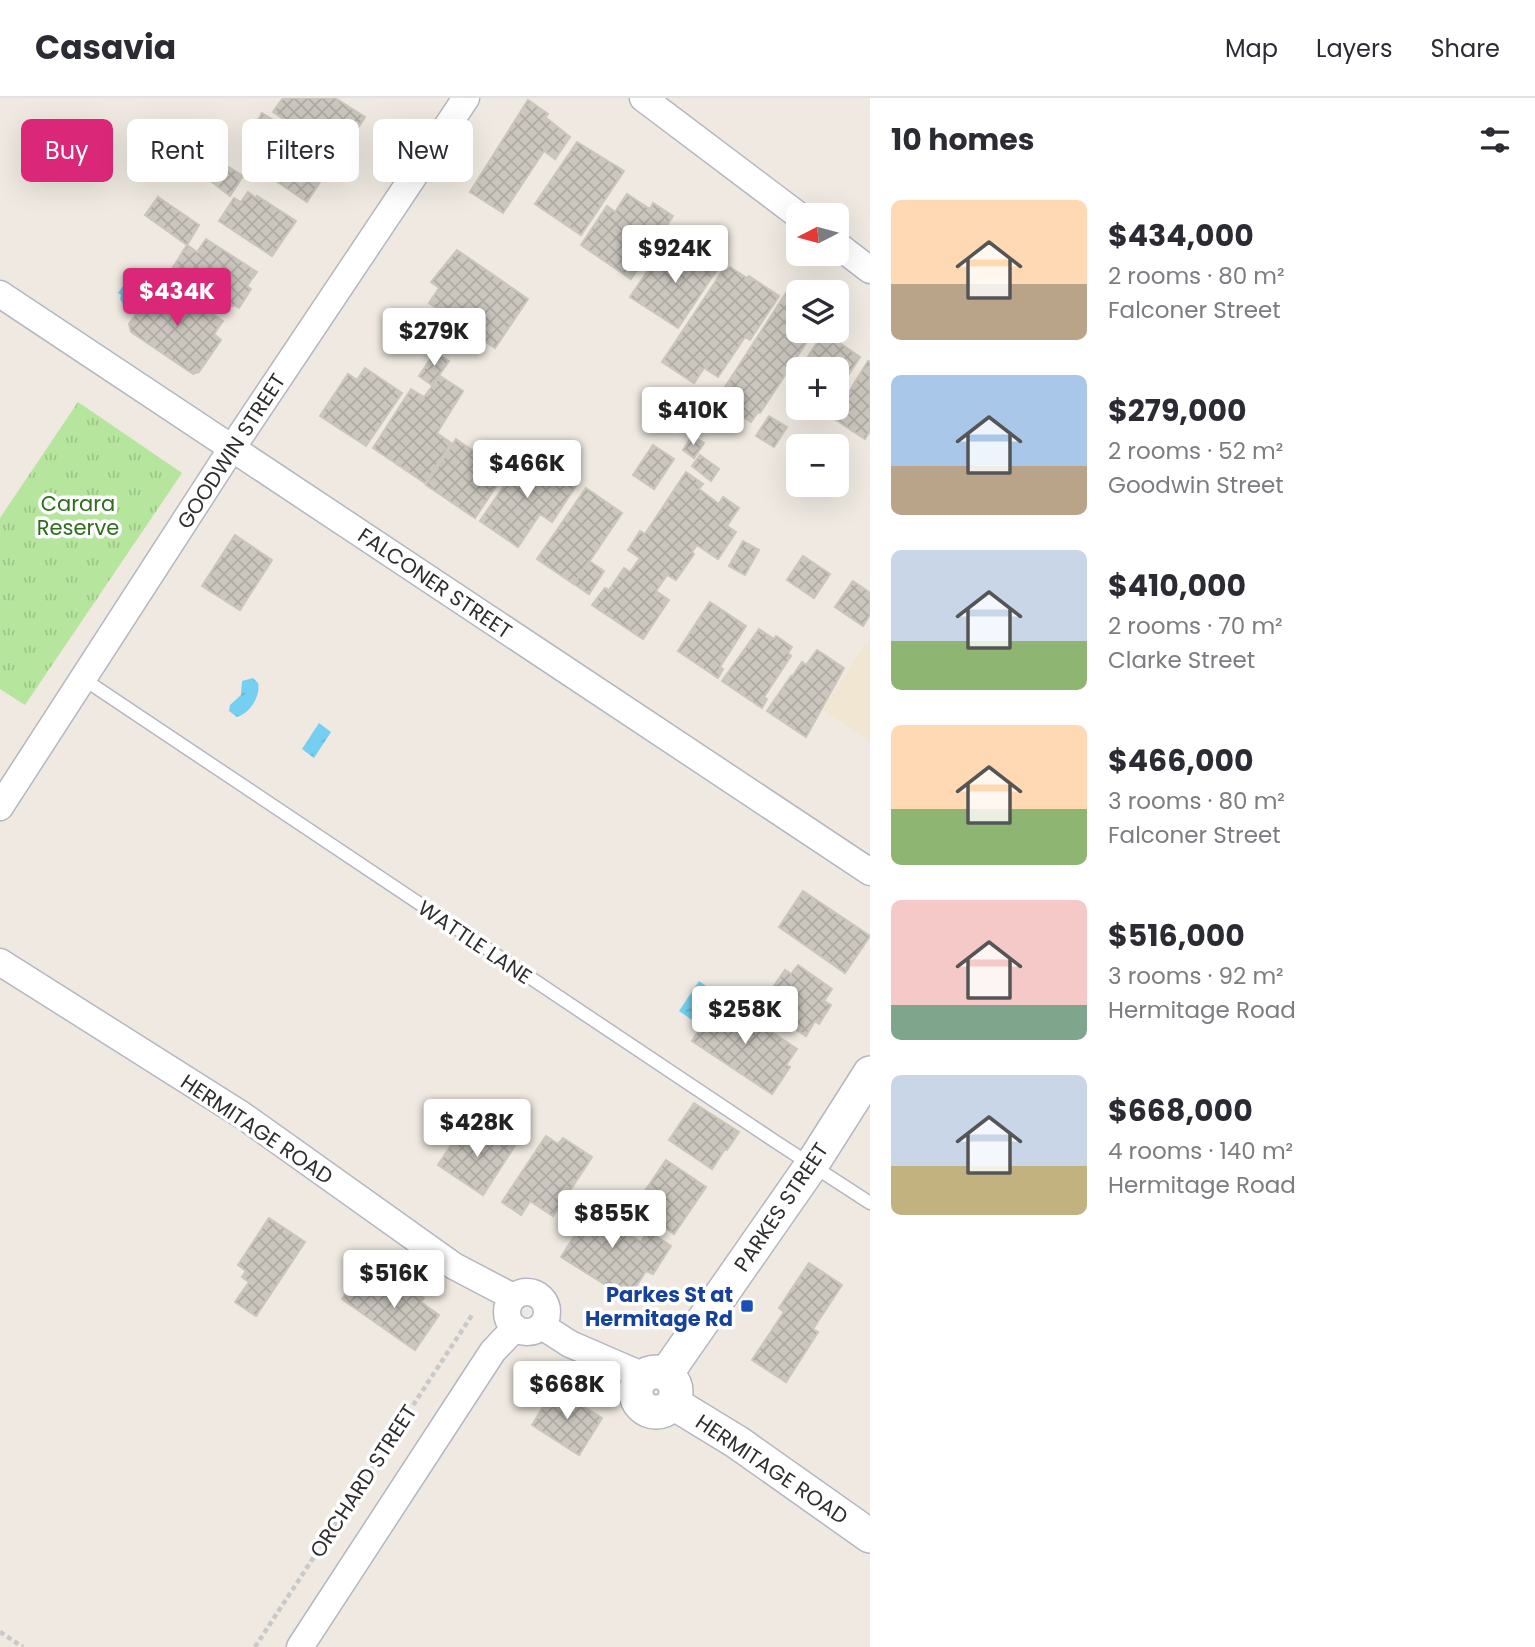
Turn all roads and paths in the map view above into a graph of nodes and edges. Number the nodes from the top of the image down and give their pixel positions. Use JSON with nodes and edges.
{"nodes":[{"id":1,"x":466,"y":98,"type":"edge"},
{"id":2,"x":643,"y":98,"type":"edge"},
{"id":3,"x":786,"y":206,"type":"edge"},
{"id":4,"x":849,"y":254,"type":"edge"},
{"id":5,"x":870,"y":270,"type":"edge"},
{"id":6,"x":0,"y":294,"type":"edge"},
{"id":7,"x":232,"y":448,"type":"junction"},
{"id":8,"x":82,"y":678,"type":"junction"},
{"id":9,"x":0,"y":807,"type":"edge"},
{"id":10,"x":870,"y":872,"type":"edge"},
{"id":11,"x":0,"y":962,"type":"edge"},
{"id":12,"x":870,"y":1073,"type":"edge"},
{"id":13,"x":811,"y":1166,"type":"junction"},
{"id":14,"x":870,"y":1203,"type":"edge"},
{"id":15,"x":513,"y":1297,"type":"junction"},
{"id":16,"x":472,"y":1315,"type":"dead end"},
{"id":17,"x":542,"y":1325,"type":"junction"},
{"id":18,"x":515,"y":1328,"type":"junction"},
{"id":19,"x":661,"y":1384,"type":"junction"},
{"id":20,"x":870,"y":1535,"type":"edge"},
{"id":21,"x":0,"y":1632,"type":"edge"},
{"id":22,"x":23,"y":1647,"type":"edge"},
{"id":23,"x":255,"y":1647,"type":"edge"},
{"id":24,"x":300,"y":1647,"type":"edge"}],
"edges":[{"from":1,"to":7,"type":"street","name":"GOODWIN STREET"},
{"from":2,"to":3,"type":"street"},
{"from":4,"to":5,"type":"street"},
{"from":6,"to":7,"type":"street","name":"FALCONER STREET"},
{"from":7,"to":8,"type":"street","name":"GOODWIN STREET"},
{"from":7,"to":10,"type":"street","name":"FALCONER STREET"},
{"from":8,"to":9,"type":"street","name":"GOODWIN STREET"},
{"from":8,"to":13,"type":"lane","name":"WATTLE LANE"},
{"from":11,"to":15,"type":"street","name":"HERMITAGE ROAD"},
{"from":12,"to":13,"type":"street","name":"PARKES STREET"},
{"from":13,"to":14,"type":"lane","name":"WATTLE LANE"},
{"from":13,"to":19,"type":"street","name":"PARKES STREET"},
{"from":15,"to":17,"type":"street"},
{"from":15,"to":18,"type":"street"},
{"from":16,"to":23,"type":"path","name":"ORCHARD STREET"},
{"from":17,"to":18,"type":"street"},
{"from":17,"to":19,"type":"street","name":"HERMITAGE ROAD"},
{"from":18,"to":24,"type":"street","name":"ORCHARD STREET"},
{"from":19,"to":20,"type":"street","name":"HERMITAGE ROAD"},
{"from":21,"to":22,"type":"path"}]}
